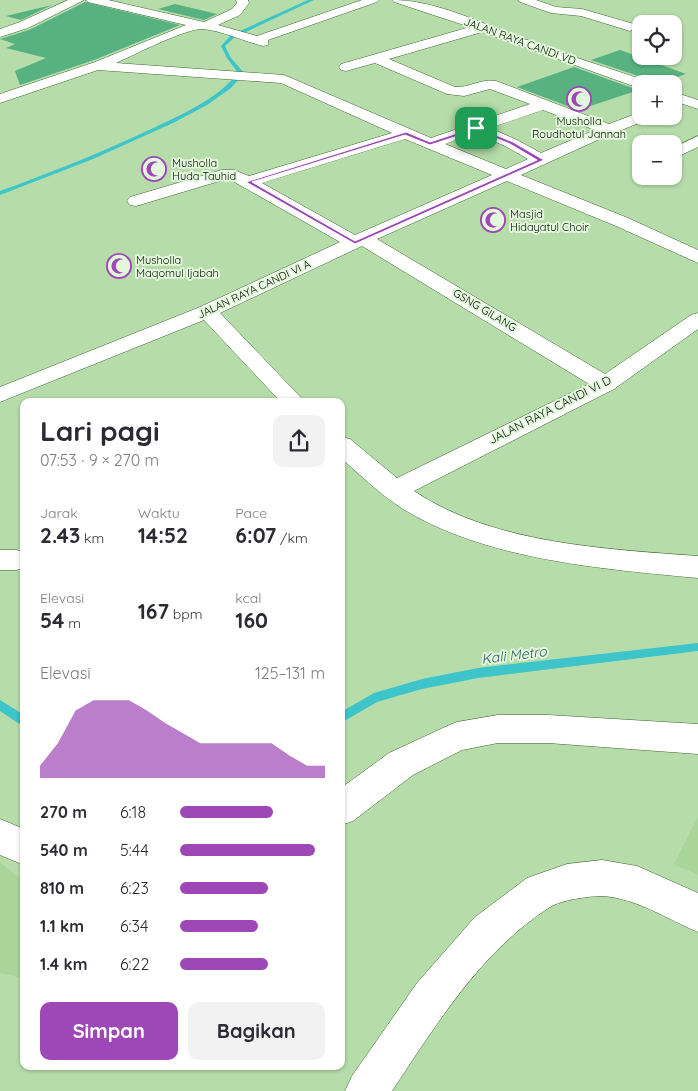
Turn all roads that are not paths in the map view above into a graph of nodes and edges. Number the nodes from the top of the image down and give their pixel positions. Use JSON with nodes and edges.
{"nodes":[{"id":1,"x":78,"y":0,"type":"edge"},
{"id":2,"x":92,"y":0,"type":"edge"},
{"id":3,"x":242,"y":0,"type":"edge"},
{"id":4,"x":373,"y":0,"type":"edge"},
{"id":5,"x":398,"y":0,"type":"edge"},
{"id":6,"x":524,"y":0,"type":"edge"},
{"id":7,"x":202,"y":26,"type":"junction"},
{"id":8,"x":630,"y":27,"type":"dead end"},
{"id":9,"x":481,"y":28,"type":"junction"},
{"id":10,"x":0,"y":33,"type":"edge"},
{"id":11,"x":375,"y":58,"type":"junction"},
{"id":12,"x":97,"y":66,"type":"junction"},
{"id":13,"x":346,"y":67,"type":"dead end"},
{"id":14,"x":472,"y":76,"type":"dead end"},
{"id":15,"x":632,"y":81,"type":"edge"},
{"id":16,"x":490,"y":84,"type":"junction"},
{"id":17,"x":0,"y":99,"type":"edge"},
{"id":18,"x":542,"y":105,"type":"junction"},
{"id":19,"x":632,"y":121,"type":"edge"},
{"id":20,"x":476,"y":128,"type":"junction"},
{"id":21,"x":609,"y":130,"type":"junction"},
{"id":22,"x":406,"y":134,"type":"junction"},
{"id":23,"x":698,"y":141,"type":"edge"},
{"id":24,"x":430,"y":144,"type":"junction"},
{"id":25,"x":682,"y":149,"type":"edge"},
{"id":26,"x":541,"y":160,"type":"junction"},
{"id":27,"x":506,"y":176,"type":"junction"},
{"id":28,"x":248,"y":182,"type":"junction"},
{"id":29,"x":136,"y":201,"type":"dead end"},
{"id":30,"x":359,"y":241,"type":"junction"},
{"id":31,"x":698,"y":257,"type":"edge"},
{"id":32,"x":207,"y":311,"type":"junction"},
{"id":33,"x":698,"y":319,"type":"edge"},
{"id":34,"x":606,"y":384,"type":"junction"},
{"id":35,"x":0,"y":395,"type":"edge"},
{"id":36,"x":290,"y":398,"type":"edge"},
{"id":37,"x":345,"y":448,"type":"edge"},
{"id":38,"x":396,"y":490,"type":"junction"},
{"id":39,"x":698,"y":567,"type":"edge"},
{"id":40,"x":698,"y":739,"type":"edge"},
{"id":41,"x":345,"y":807,"type":"edge"},
{"id":42,"x":0,"y":836,"type":"edge"},
{"id":43,"x":20,"y":846,"type":"edge"},
{"id":44,"x":698,"y":913,"type":"edge"},
{"id":45,"x":367,"y":1091,"type":"edge"}],
"edges":[{"from":1,"to":10,"type":"street"},
{"from":2,"to":7,"type":"street"},
{"from":3,"to":7,"type":"street"},
{"from":4,"to":7,"type":"street"},
{"from":5,"to":9,"type":"street","name":"JALAN RAYA CANDI VD"},
{"from":6,"to":8,"type":"street"},
{"from":7,"to":12,"type":"street"},
{"from":9,"to":11,"type":"street"},
{"from":9,"to":15,"type":"street","name":"JALAN RAYA CANDI VD"},
{"from":11,"to":13,"type":"street"},
{"from":11,"to":16,"type":"street"},
{"from":12,"to":17,"type":"street"},
{"from":12,"to":22,"type":"street"},
{"from":14,"to":16,"type":"street"},
{"from":16,"to":18,"type":"street"},
{"from":18,"to":20,"type":"street"},
{"from":18,"to":21,"type":"street"},
{"from":19,"to":21,"type":"street","name":"JALAN RAYA CANDI VI A"},
{"from":20,"to":24,"type":"street"},
{"from":20,"to":26,"type":"street"},
{"from":21,"to":26,"type":"street","name":"JALAN RAYA CANDI VI A"},
{"from":22,"to":24,"type":"street"},
{"from":22,"to":28,"type":"street"},
{"from":23,"to":25,"type":"street"},
{"from":24,"to":27,"type":"street"},
{"from":26,"to":27,"type":"street","name":"JALAN RAYA CANDI VI A"},
{"from":27,"to":30,"type":"street","name":"JALAN RAYA CANDI VI A"},
{"from":27,"to":31,"type":"street"},
{"from":28,"to":29,"type":"street","name":"GSNG GILANG"},
{"from":28,"to":30,"type":"street","name":"GSNG GILANG"},
{"from":30,"to":32,"type":"street","name":"JALAN RAYA CANDI VI A"},
{"from":30,"to":34,"type":"street","name":"GSNG GILANG"},
{"from":32,"to":35,"type":"street","name":"JALAN RAYA CANDI VI A"},
{"from":32,"to":36,"type":"street"},
{"from":33,"to":34,"type":"street","name":"JALAN RAYA CANDI VI D"},
{"from":34,"to":38,"type":"street","name":"JALAN RAYA CANDI VI D"},
{"from":37,"to":38,"type":"street"},
{"from":38,"to":39,"type":"street"},
{"from":40,"to":41,"type":"street"},
{"from":42,"to":43,"type":"street"},
{"from":44,"to":45,"type":"street"}]}
